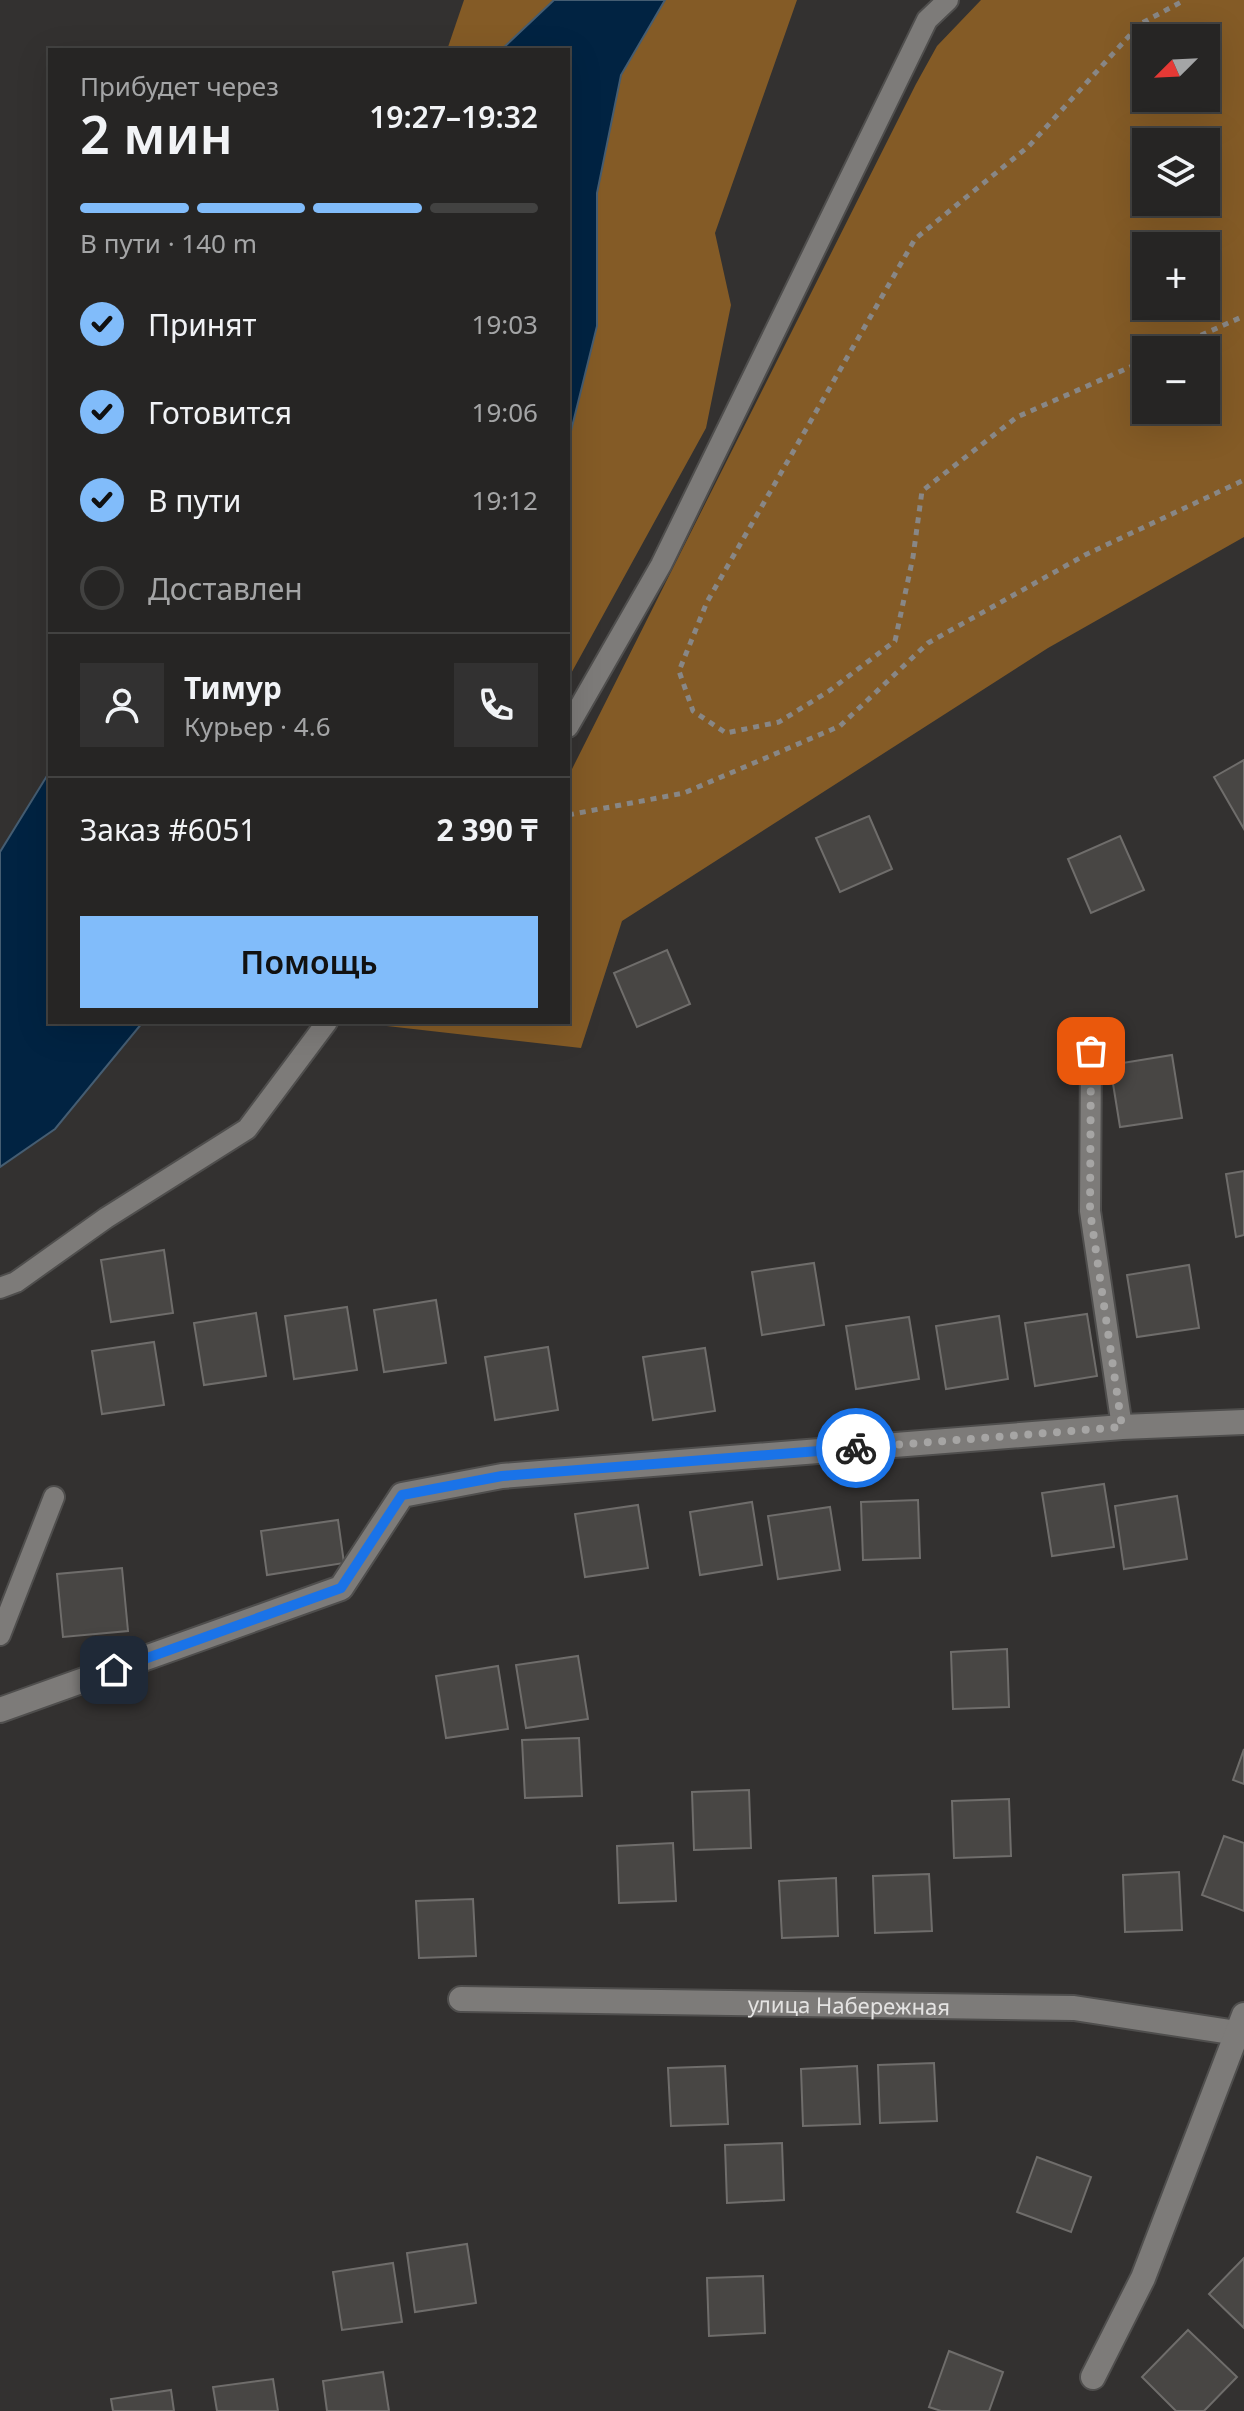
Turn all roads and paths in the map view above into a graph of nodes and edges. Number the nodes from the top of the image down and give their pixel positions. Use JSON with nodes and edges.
{"nodes":[{"id":1,"x":948,"y":0,"type":"edge"},
{"id":2,"x":1185,"y":0,"type":"edge"},
{"id":3,"x":1244,"y":316,"type":"edge"},
{"id":4,"x":1199,"y":336,"type":"edge"},
{"id":5,"x":1132,"y":366,"type":"edge"},
{"id":6,"x":1244,"y":480,"type":"edge"},
{"id":7,"x":570,"y":724,"type":"edge"},
{"id":8,"x":570,"y":815,"type":"edge"},
{"id":9,"x":326,"y":1024,"type":"edge"},
{"id":10,"x":1091,"y":1051,"type":"dead end"},
{"id":11,"x":0,"y":1288,"type":"edge"},
{"id":12,"x":1244,"y":1422,"type":"edge"},
{"id":13,"x":1122,"y":1427,"type":"junction"},
{"id":14,"x":54,"y":1497,"type":"dead end"},
{"id":15,"x":0,"y":1635,"type":"edge"},
{"id":16,"x":0,"y":1710,"type":"edge"},
{"id":17,"x":461,"y":1999,"type":"dead end"},
{"id":18,"x":1240,"y":2024,"type":"edge"},
{"id":19,"x":1093,"y":2377,"type":"dead end"}],
"edges":[{"from":1,"to":7,"type":"lane"},
{"from":2,"to":5,"type":"path"},
{"from":3,"to":4,"type":"path"},
{"from":6,"to":8,"type":"path"},
{"from":9,"to":11,"type":"lane"},
{"from":10,"to":13,"type":"lane"},
{"from":12,"to":13,"type":"street"},
{"from":13,"to":16,"type":"street"},
{"from":14,"to":15,"type":"lane"},
{"from":17,"to":18,"type":"street","name":"улица Набережная"},
{"from":18,"to":19,"type":"street","name":"улица Набережная"}]}
